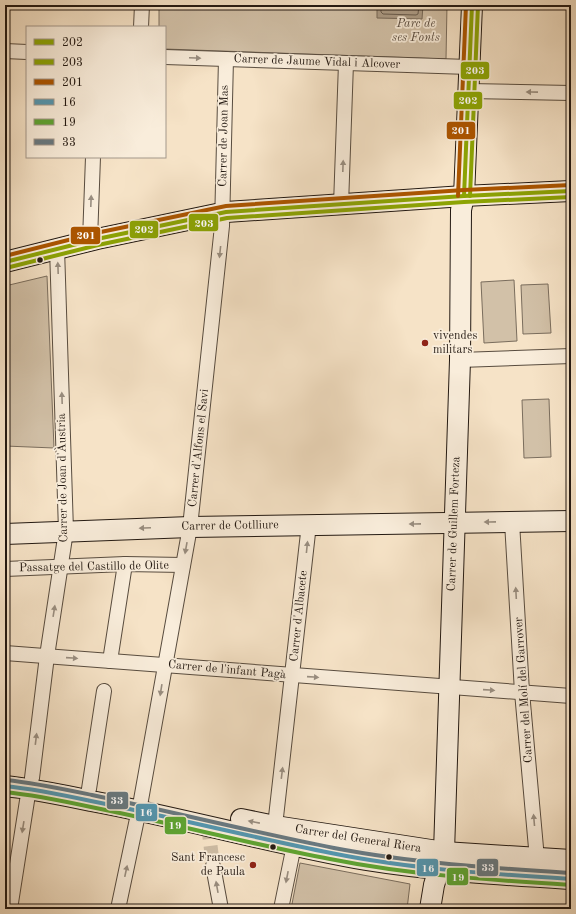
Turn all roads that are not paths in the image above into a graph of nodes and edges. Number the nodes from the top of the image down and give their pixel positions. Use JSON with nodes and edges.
{"nodes":[{"id":1,"x":142,"y":5,"type":"edge"},
{"id":2,"x":472,"y":5,"type":"edge"},
{"id":3,"x":141,"y":26,"type":"edge"},
{"id":4,"x":5,"y":51,"type":"edge"},
{"id":5,"x":26,"y":52,"type":"edge"},
{"id":6,"x":166,"y":57,"type":"edge"},
{"id":7,"x":226,"y":59,"type":"junction"},
{"id":8,"x":346,"y":63,"type":"junction"},
{"id":9,"x":469,"y":67,"type":"junction"},
{"id":10,"x":468,"y":91,"type":"junction"},
{"id":11,"x":571,"y":93,"type":"edge"},
{"id":12,"x":93,"y":158,"type":"edge"},
{"id":13,"x":571,"y":191,"type":"edge"},
{"id":14,"x":464,"y":196,"type":"junction"},
{"id":15,"x":342,"y":205,"type":"junction"},
{"id":16,"x":222,"y":213,"type":"junction"},
{"id":17,"x":90,"y":240,"type":"junction"},
{"id":18,"x":57,"y":248,"type":"junction"},
{"id":19,"x":5,"y":262,"type":"edge"},
{"id":20,"x":571,"y":356,"type":"edge"},
{"id":21,"x":460,"y":360,"type":"junction"},
{"id":22,"x":571,"y":521,"type":"edge"},
{"id":23,"x":512,"y":522,"type":"junction"},
{"id":24,"x":454,"y":523,"type":"junction"},
{"id":25,"x":309,"y":524,"type":"junction"},
{"id":26,"x":190,"y":527,"type":"junction"},
{"id":27,"x":66,"y":531,"type":"junction"},
{"id":28,"x":5,"y":534,"type":"edge"},
{"id":29,"x":125,"y":564,"type":"junction"},
{"id":30,"x":183,"y":565,"type":"junction"},
{"id":31,"x":61,"y":566,"type":"junction"},
{"id":32,"x":5,"y":569,"type":"edge"},
{"id":33,"x":5,"y":653,"type":"edge"},
{"id":34,"x":47,"y":656,"type":"junction"},
{"id":35,"x":110,"y":661,"type":"junction"},
{"id":36,"x":165,"y":665,"type":"junction"},
{"id":37,"x":293,"y":675,"type":"junction"},
{"id":38,"x":450,"y":686,"type":"junction"},
{"id":39,"x":104,"y":691,"type":"dead end"},
{"id":40,"x":522,"y":692,"type":"junction"},
{"id":41,"x":571,"y":696,"type":"edge"},
{"id":42,"x":5,"y":774,"type":"edge"},
{"id":43,"x":30,"y":783,"type":"junction"},
{"id":44,"x":5,"y":786,"type":"edge"},
{"id":45,"x":89,"y":789,"type":"junction"},
{"id":46,"x":140,"y":805,"type":"junction"},
{"id":47,"x":275,"y":826,"type":"junction"},
{"id":48,"x":294,"y":845,"type":"junction"},
{"id":49,"x":537,"y":859,"type":"junction"},
{"id":50,"x":441,"y":860,"type":"junction"},
{"id":51,"x":571,"y":860,"type":"edge"},
{"id":52,"x":213,"y":866,"type":"tunnel mouth"},
{"id":53,"x":571,"y":879,"type":"edge"},
{"id":54,"x":10,"y":909,"type":"edge"},
{"id":55,"x":118,"y":909,"type":"edge"},
{"id":56,"x":221,"y":909,"type":"edge"},
{"id":57,"x":281,"y":909,"type":"edge"},
{"id":58,"x":430,"y":909,"type":"edge"},
{"id":59,"x":442,"y":909,"type":"edge"}],
"edges":[{"from":1,"to":3,"type":"street"},
{"from":2,"to":9,"type":"main road","name":"Carrer de Guillem Forteza"},
{"from":4,"to":5,"type":"street"},
{"from":6,"to":7,"type":"street","name":"Carrer de Jaume Vidal i Alcover","one_way":true},
{"from":7,"to":8,"type":"street","name":"Carrer de Jaume Vidal i Alcover"},
{"from":7,"to":16,"type":"street","name":"Carrer de Joan Mas"},
{"from":8,"to":9,"type":"street","name":"Carrer de Jaume Vidal i Alcover"},
{"from":15,"to":8,"type":"street","one_way":true},
{"from":9,"to":10,"type":"main road","name":"Carrer de Guillem Forteza"},
{"from":11,"to":10,"type":"street","one_way":true},
{"from":10,"to":14,"type":"main road","name":"Carrer de Guillem Forteza"},
{"from":17,"to":12,"type":"street","one_way":true},
{"from":13,"to":14,"type":"main road"},
{"from":14,"to":15,"type":"main road"},
{"from":14,"to":21,"type":"main road","name":"Carrer de Guillem Forteza"},
{"from":15,"to":16,"type":"main road"},
{"from":16,"to":17,"type":"main road"},
{"from":16,"to":26,"type":"street","name":"Carrer d'Alfons el Savi","one_way":true},
{"from":17,"to":18,"type":"main road"},
{"from":18,"to":19,"type":"main road"},
{"from":27,"to":18,"type":"street","name":"Carrer de Joan d'Àustria","one_way":true},
{"from":20,"to":21,"type":"street"},
{"from":21,"to":24,"type":"main road","name":"Carrer de Guillem Forteza"},
{"from":22,"to":23,"type":"main road","name":"Carrer de Cotlliure"},
{"from":23,"to":24,"type":"main road","name":"Carrer de Cotlliure","one_way":true},
{"from":40,"to":23,"type":"street","name":"Carrer del Molí del Garrover","one_way":true},
{"from":24,"to":25,"type":"main road","name":"Carrer de Cotlliure","one_way":true},
{"from":24,"to":38,"type":"main road","name":"Carrer de Guillem Forteza"},
{"from":25,"to":26,"type":"main road","name":"Carrer de Cotlliure"},
{"from":37,"to":25,"type":"street","name":"Carrer d'Albacete","one_way":true},
{"from":26,"to":27,"type":"main road","name":"Carrer de Cotlliure","one_way":true},
{"from":26,"to":30,"type":"street","name":"Carrer d'Alfons el Savi","one_way":true},
{"from":27,"to":28,"type":"main road","name":"Carrer de Cotlliure"},
{"from":27,"to":31,"type":"street","name":"Carrer de Joan d'Àustria"},
{"from":29,"to":30,"type":"street","name":"Passatge del Castillo de Olite"},
{"from":29,"to":31,"type":"street","name":"Passatge del Castillo de Olite"},
{"from":29,"to":35,"type":"street"},
{"from":30,"to":36,"type":"street","name":"Carrer d'Alfons el Savi"},
{"from":31,"to":32,"type":"street","name":"Passatge del Castillo de Olite"},
{"from":34,"to":31,"type":"street","name":"Carrer de Joan d'Àustria","one_way":true},
{"from":33,"to":34,"type":"street","name":"Carrer de l'infant Pagà"},
{"from":34,"to":35,"type":"street","name":"Carrer de l'infant Pagà","one_way":true},
{"from":43,"to":34,"type":"street","name":"Carrer de Joan d'Àustria","one_way":true},
{"from":35,"to":36,"type":"street","name":"Carrer de l'infant Pagà"},
{"from":36,"to":37,"type":"street","name":"Carrer de l'infant Pagà"},
{"from":36,"to":46,"type":"street","name":"Carrer d'Alfons el Savi","one_way":true},
{"from":37,"to":38,"type":"street","name":"Carrer de l'infant Pagà","one_way":true},
{"from":47,"to":37,"type":"street","name":"Carrer d'Albacete","one_way":true},
{"from":38,"to":40,"type":"street","name":"Carrer de l'infant Pagà","one_way":true},
{"from":38,"to":50,"type":"main road","name":"Carrer de Guillem Forteza"},
{"from":39,"to":45,"type":"street"},
{"from":40,"to":41,"type":"street","name":"Carrer de l'infant Pagà"},
{"from":49,"to":40,"type":"street","name":"Carrer del Molí del Garrover","one_way":true},
{"from":42,"to":43,"type":"main road","name":"Carrer del General Riera"},
{"from":43,"to":44,"type":"main road","name":"Carrer del General Riera"},
{"from":43,"to":45,"type":"main road","name":"Carrer del General Riera"},
{"from":43,"to":46,"type":"main road","name":"Carrer del General Riera"},
{"from":43,"to":54,"type":"street","name":"Carrer de Joan d'Àustria","one_way":true},
{"from":45,"to":46,"type":"main road","name":"Carrer del General Riera"},
{"from":47,"to":46,"type":"main road","name":"Carrer del General Riera","one_way":true},
{"from":46,"to":48,"type":"main road","name":"Carrer del General Riera"},
{"from":55,"to":46,"type":"street","name":"Carrer d'Alfons el Savi","one_way":true},
{"from":47,"to":50,"type":"main road","name":"Carrer del General Riera"},
{"from":48,"to":50,"type":"main road","name":"Carrer del General Riera"},
{"from":48,"to":57,"type":"street","one_way":true},
{"from":49,"to":50,"type":"main road","name":"Carrer del General Riera"},
{"from":49,"to":51,"type":"main road","name":"Carrer del General Riera"},
{"from":50,"to":53,"type":"main road","name":"Carrer del General Riera"},
{"from":50,"to":58,"type":"main road"},
{"from":50,"to":59,"type":"main road"},
{"from":56,"to":52,"type":"street","one_way":true}]}
